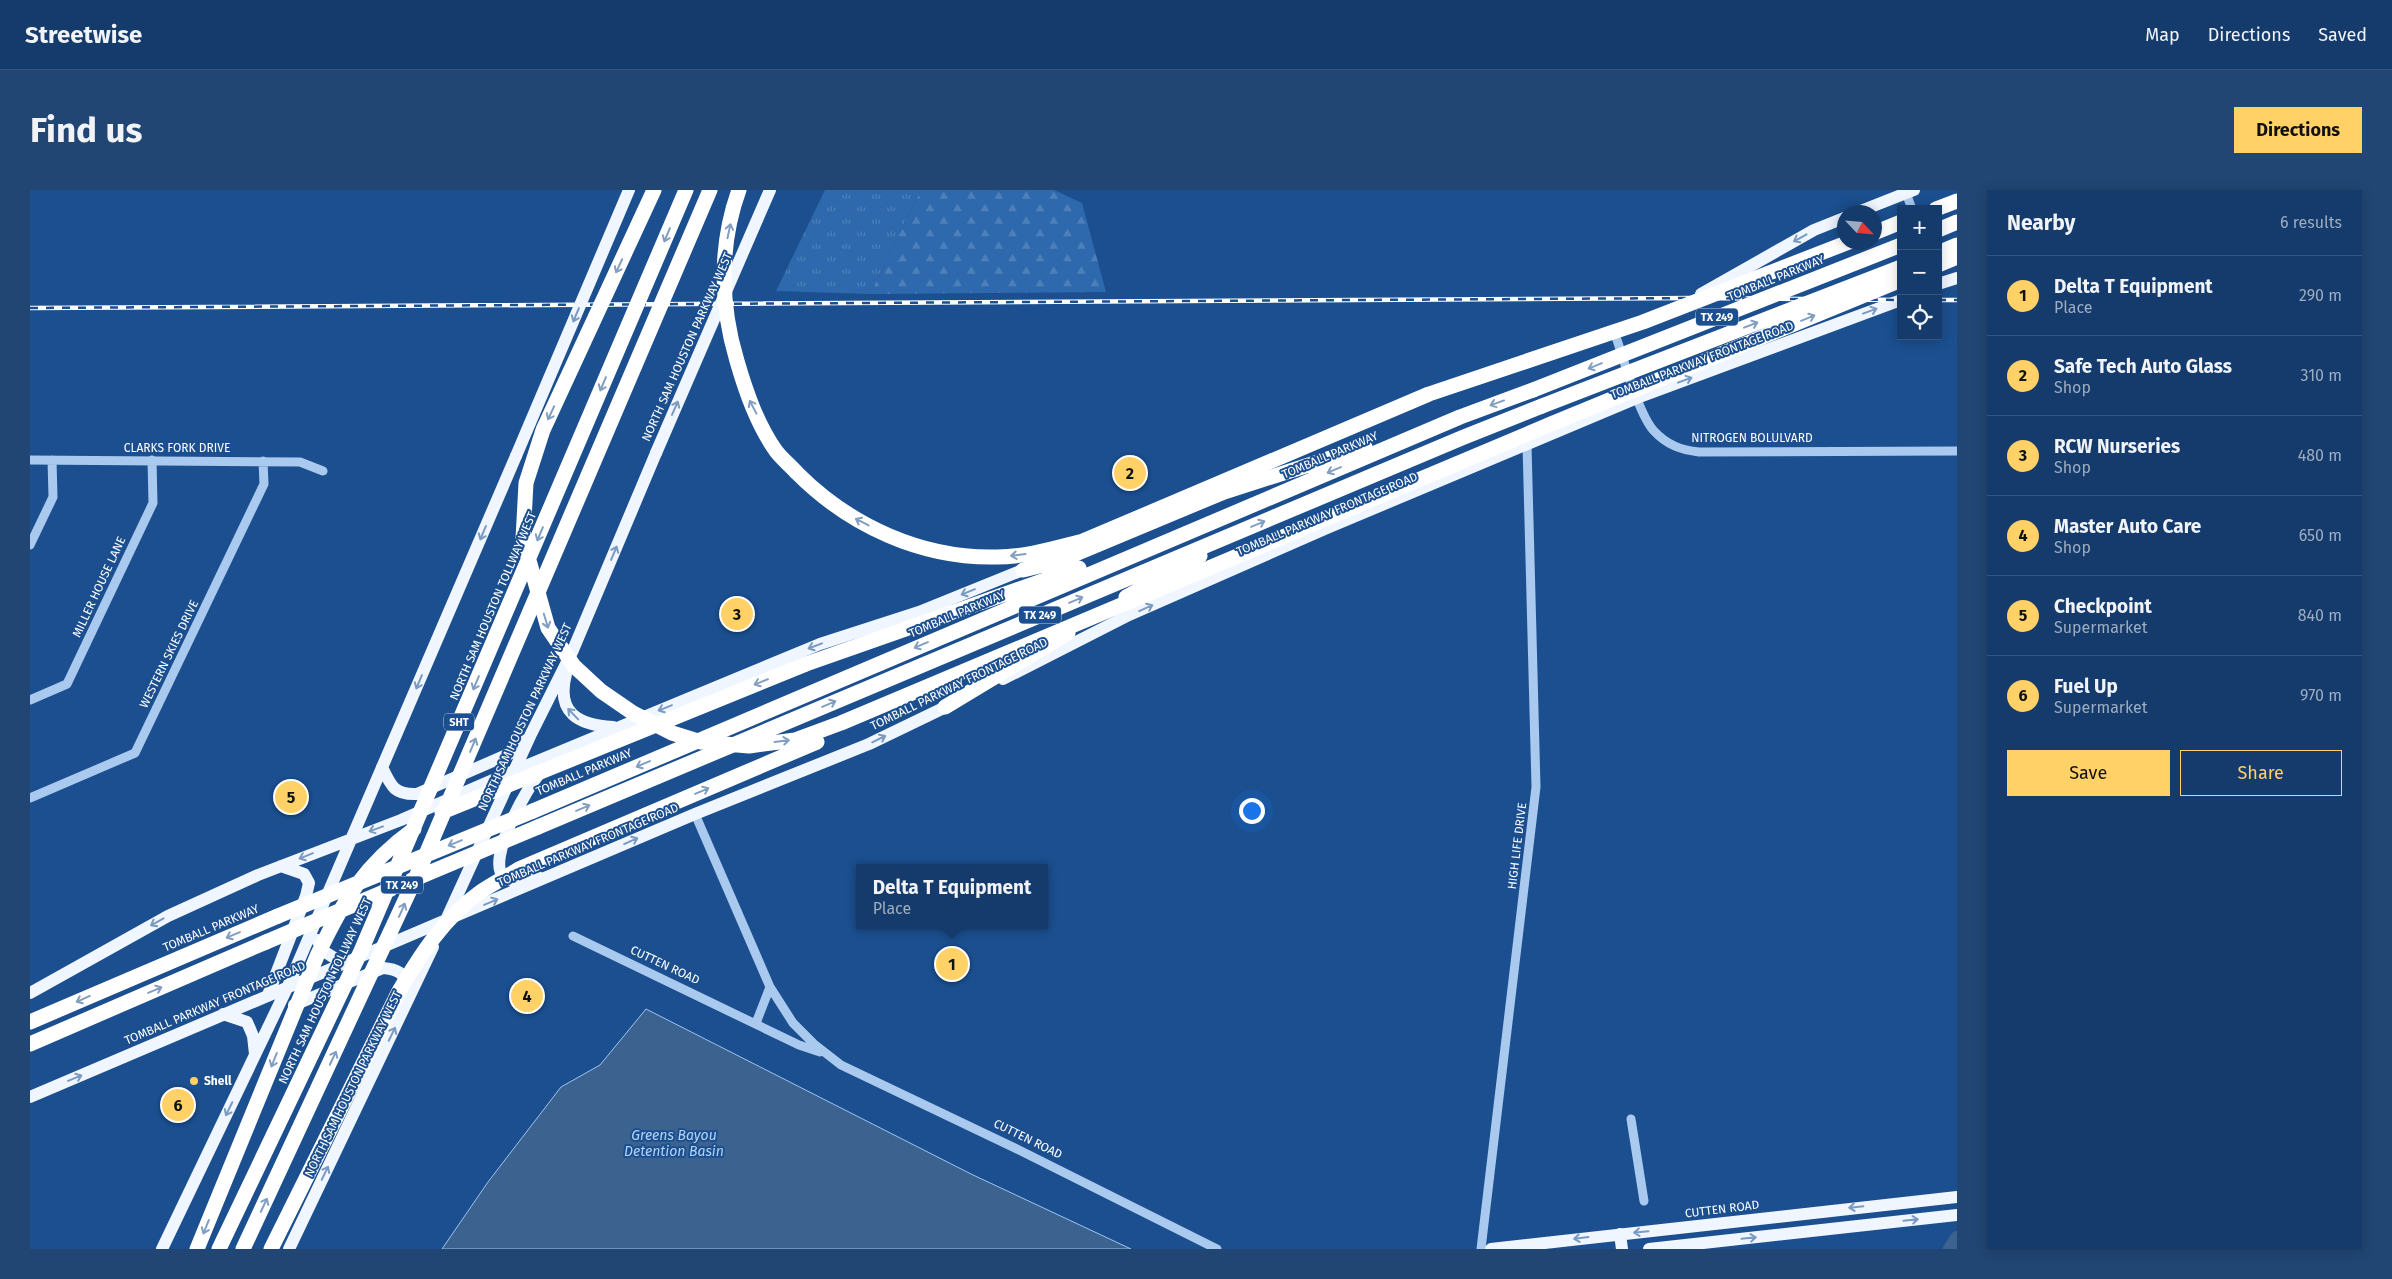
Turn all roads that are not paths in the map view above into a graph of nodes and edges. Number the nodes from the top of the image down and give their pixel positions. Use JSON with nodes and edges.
{"nodes":[{"id":1,"x":629,"y":190,"type":"edge"},
{"id":2,"x":654,"y":190,"type":"edge"},
{"id":3,"x":686,"y":190,"type":"edge"},
{"id":4,"x":710,"y":190,"type":"edge"},
{"id":5,"x":740,"y":190,"type":"edge"},
{"id":6,"x":770,"y":190,"type":"edge"},
{"id":7,"x":1910,"y":192,"type":"edge"},
{"id":8,"x":1957,"y":201,"type":"edge"},
{"id":9,"x":1876,"y":205,"type":"edge"},
{"id":10,"x":1912,"y":205,"type":"edge"},
{"id":11,"x":1942,"y":207,"type":"edge"},
{"id":12,"x":1837,"y":221,"type":"edge"},
{"id":13,"x":1957,"y":222,"type":"edge"},
{"id":14,"x":1897,"y":224,"type":"edge"},
{"id":15,"x":1942,"y":228,"type":"edge"},
{"id":16,"x":1882,"y":230,"type":"edge"},
{"id":17,"x":1957,"y":245,"type":"edge"},
{"id":18,"x":1837,"y":247,"type":"edge"},
{"id":19,"x":1897,"y":247,"type":"edge"},
{"id":20,"x":1942,"y":251,"type":"edge"},
{"id":21,"x":1957,"y":257,"type":"edge"},
{"id":22,"x":1942,"y":263,"type":"edge"},
{"id":23,"x":1897,"y":269,"type":"edge"},
{"id":24,"x":1957,"y":278,"type":"edge"},
{"id":25,"x":1942,"y":280,"type":"edge"},
{"id":26,"x":1897,"y":282,"type":"edge"},
{"id":27,"x":1897,"y":301,"type":"edge"},
{"id":28,"x":1616,"y":337,"type":"junction"},
{"id":29,"x":1637,"y":398,"type":"junction"},
{"id":30,"x":1460,"y":416,"type":"junction"},
{"id":31,"x":1527,"y":444,"type":"junction"},
{"id":32,"x":1957,"y":451,"type":"edge"},
{"id":33,"x":30,"y":460,"type":"edge"},
{"id":34,"x":52,"y":460,"type":"junction"},
{"id":35,"x":152,"y":460,"type":"junction"},
{"id":36,"x":263,"y":461,"type":"junction"},
{"id":37,"x":322,"y":471,"type":"dead end"},
{"id":38,"x":1224,"y":516,"type":"junction"},
{"id":39,"x":1229,"y":536,"type":"junction"},
{"id":40,"x":30,"y":545,"type":"edge"},
{"id":41,"x":1023,"y":570,"type":"junction"},
{"id":42,"x":1117,"y":606,"type":"junction"},
{"id":43,"x":573,"y":650,"type":"junction"},
{"id":44,"x":30,"y":700,"type":"edge"},
{"id":45,"x":945,"y":707,"type":"junction"},
{"id":46,"x":618,"y":727,"type":"junction"},
{"id":47,"x":531,"y":734,"type":"junction"},
{"id":48,"x":577,"y":744,"type":"junction"},
{"id":49,"x":382,"y":767,"type":"junction"},
{"id":50,"x":516,"y":770,"type":"junction"},
{"id":51,"x":456,"y":796,"type":"junction"},
{"id":52,"x":30,"y":798,"type":"edge"},
{"id":53,"x":695,"y":814,"type":"junction"},
{"id":54,"x":487,"y":833,"type":"junction"},
{"id":55,"x":351,"y":838,"type":"junction"},
{"id":56,"x":281,"y":866,"type":"junction"},
{"id":57,"x":555,"y":875,"type":"junction"},
{"id":58,"x":446,"y":921,"type":"junction"},
{"id":59,"x":314,"y":925,"type":"junction"},
{"id":60,"x":574,"y":936,"type":"dead end"},
{"id":61,"x":344,"y":964,"type":"junction"},
{"id":62,"x":288,"y":986,"type":"junction"},
{"id":63,"x":770,"y":987,"type":"junction"},
{"id":64,"x":30,"y":993,"type":"edge"},
{"id":65,"x":268,"y":995,"type":"junction"},
{"id":66,"x":409,"y":999,"type":"junction"},
{"id":67,"x":223,"y":1014,"type":"junction"},
{"id":68,"x":30,"y":1022,"type":"edge"},
{"id":69,"x":756,"y":1023,"type":"junction"},
{"id":70,"x":269,"y":1025,"type":"junction"},
{"id":71,"x":30,"y":1044,"type":"edge"},
{"id":72,"x":827,"y":1054,"type":"junction"},
{"id":73,"x":255,"y":1056,"type":"junction"},
{"id":74,"x":30,"y":1097,"type":"edge"},
{"id":75,"x":1631,"y":1119,"type":"dead end"},
{"id":76,"x":1957,"y":1197,"type":"edge"},
{"id":77,"x":1644,"y":1201,"type":"dead end"},
{"id":78,"x":1951,"y":1216,"type":"edge"},
{"id":79,"x":1620,"y":1234,"type":"junction"},
{"id":80,"x":162,"y":1249,"type":"edge"},
{"id":81,"x":197,"y":1249,"type":"edge"},
{"id":82,"x":219,"y":1249,"type":"edge"},
{"id":83,"x":244,"y":1249,"type":"edge"},
{"id":84,"x":270,"y":1249,"type":"edge"},
{"id":85,"x":289,"y":1249,"type":"edge"},
{"id":86,"x":1217,"y":1249,"type":"edge"},
{"id":87,"x":1481,"y":1249,"type":"edge"},
{"id":88,"x":1491,"y":1249,"type":"edge"},
{"id":89,"x":1622,"y":1249,"type":"edge"},
{"id":90,"x":1648,"y":1249,"type":"edge"}],
"edges":[{"from":1,"to":49,"type":"main road","one_way":true,"bridge":true},
{"from":2,"to":42,"type":"highway","one_way":true,"bridge":true},
{"from":3,"to":82,"type":"highway","name":"NORTH SAM HOUSTON TOLLWAY WEST","number":"SHT","one_way":true,"bridge":true},
{"from":83,"to":4,"type":"highway","number":"SHT","one_way":true,"bridge":true},
{"from":18,"to":5,"type":"highway","one_way":true,"bridge":true},
{"from":43,"to":6,"type":"main road","name":"NORTH SAM HOUSTON PARKWAY WEST","one_way":true,"bridge":true},
{"from":7,"to":9,"type":"main road"},
{"from":7,"to":10,"type":"street"},
{"from":8,"to":11,"type":"highway"},
{"from":12,"to":28,"type":"main road","one_way":true},
{"from":13,"to":15,"type":"highway"},
{"from":14,"to":16,"type":"highway"},
{"from":17,"to":20,"type":"highway"},
{"from":19,"to":30,"type":"highway","name":"TOMBALL PARKWAY","number":"TX 249","one_way":true,"bridge":true},
{"from":21,"to":22,"type":"highway"},
{"from":39,"to":23,"type":"highway","number":"TX 249","one_way":true,"bridge":true},
{"from":24,"to":25,"type":"main road"},
{"from":42,"to":26,"type":"highway","one_way":true,"bridge":true},
{"from":29,"to":27,"type":"main road","name":"TOMBALL PARKWAY FRONTAGE ROAD","one_way":true},
{"from":28,"to":29,"type":"street","name":"NITROGEN BOLULVARD"},
{"from":28,"to":41,"type":"main road"},
{"from":29,"to":31,"type":"main road","name":"TOMBALL PARKWAY FRONTAGE ROAD"},
{"from":29,"to":32,"type":"street","name":"NITROGEN BOLULVARD"},
{"from":30,"to":38,"type":"highway","name":"TOMBALL PARKWAY","number":"TX 249","one_way":true},
{"from":30,"to":41,"type":"highway"},
{"from":45,"to":31,"type":"main road","name":"TOMBALL PARKWAY FRONTAGE ROAD","one_way":true},
{"from":31,"to":87,"type":"street","name":"HIGH LIFE DRIVE"},
{"from":33,"to":34,"type":"street","name":"CLARKS FORK DRIVE"},
{"from":34,"to":35,"type":"street","name":"CLARKS FORK DRIVE"},
{"from":34,"to":40,"type":"street"},
{"from":35,"to":36,"type":"street","name":"CLARKS FORK DRIVE"},
{"from":35,"to":44,"type":"street","name":"MILLER HOUSE LANE"},
{"from":36,"to":37,"type":"street","name":"CLARKS FORK DRIVE"},
{"from":36,"to":52,"type":"street","name":"WESTERN SKIES DRIVE"},
{"from":38,"to":68,"type":"highway","name":"TOMBALL PARKWAY","number":"TX 249","one_way":true,"bridge":true},
{"from":38,"to":81,"type":"highway","one_way":true,"bridge":true},
{"from":39,"to":45,"type":"highway"},
{"from":71,"to":39,"type":"highway","number":"TX 249","one_way":true,"bridge":true},
{"from":41,"to":46,"type":"main road","one_way":true},
{"from":84,"to":42,"type":"highway","one_way":true,"bridge":true},
{"from":46,"to":43,"type":"main road","one_way":true},
{"from":43,"to":47,"type":"main road","name":"NORTH SAM HOUSTON PARKWAY WEST"},
{"from":53,"to":45,"type":"main road","name":"TOMBALL PARKWAY FRONTAGE ROAD","one_way":true},
{"from":46,"to":48,"type":"main road"},
{"from":47,"to":49,"type":"main road"},
{"from":47,"to":50,"type":"main road","name":"NORTH SAM HOUSTON PARKWAY WEST"},
{"from":48,"to":50,"type":"main road"},
{"from":48,"to":57,"type":"main road"},
{"from":49,"to":55,"type":"main road"},
{"from":50,"to":51,"type":"main road"},
{"from":50,"to":54,"type":"main road","name":"NORTH SAM HOUSTON PARKWAY WEST"},
{"from":51,"to":54,"type":"main road"},
{"from":51,"to":55,"type":"main road","one_way":true},
{"from":57,"to":53,"type":"main road","name":"TOMBALL PARKWAY FRONTAGE ROAD","one_way":true},
{"from":53,"to":63,"type":"street","name":"CUTTEN ROAD"},
{"from":54,"to":58,"type":"main road","name":"NORTH SAM HOUSTON PARKWAY WEST"},
{"from":55,"to":56,"type":"main road","one_way":true},
{"from":55,"to":59,"type":"main road"},
{"from":56,"to":64,"type":"main road","one_way":true},
{"from":56,"to":65,"type":"main road"},
{"from":58,"to":57,"type":"main road","name":"TOMBALL PARKWAY FRONTAGE ROAD","one_way":true},
{"from":58,"to":61,"type":"main road","name":"TOMBALL PARKWAY FRONTAGE ROAD"},
{"from":58,"to":66,"type":"main road","name":"NORTH SAM HOUSTON PARKWAY WEST"},
{"from":59,"to":61,"type":"main road"},
{"from":59,"to":62,"type":"main road"},
{"from":60,"to":69,"type":"street","name":"CUTTEN ROAD"},
{"from":61,"to":62,"type":"main road","name":"TOMBALL PARKWAY FRONTAGE ROAD"},
{"from":62,"to":65,"type":"main road","name":"TOMBALL PARKWAY FRONTAGE ROAD"},
{"from":62,"to":70,"type":"main road"},
{"from":63,"to":69,"type":"street"},
{"from":63,"to":72,"type":"street","name":"CUTTEN ROAD"},
{"from":65,"to":67,"type":"main road","name":"TOMBALL PARKWAY FRONTAGE ROAD"},
{"from":66,"to":70,"type":"main road"},
{"from":85,"to":66,"type":"main road","name":"NORTH SAM HOUSTON PARKWAY WEST","one_way":true},
{"from":67,"to":73,"type":"main road"},
{"from":74,"to":67,"type":"main road","name":"TOMBALL PARKWAY FRONTAGE ROAD","one_way":true},
{"from":69,"to":72,"type":"street","name":"CUTTEN ROAD"},
{"from":70,"to":73,"type":"main road"},
{"from":72,"to":86,"type":"street","name":"CUTTEN ROAD"},
{"from":73,"to":80,"type":"main road","one_way":true},
{"from":75,"to":77,"type":"street"},
{"from":76,"to":79,"type":"main road","name":"CUTTEN ROAD","one_way":true},
{"from":90,"to":78,"type":"main road","one_way":true},
{"from":79,"to":88,"type":"main road","name":"CUTTEN ROAD","one_way":true},
{"from":79,"to":89,"type":"main road"}]}
